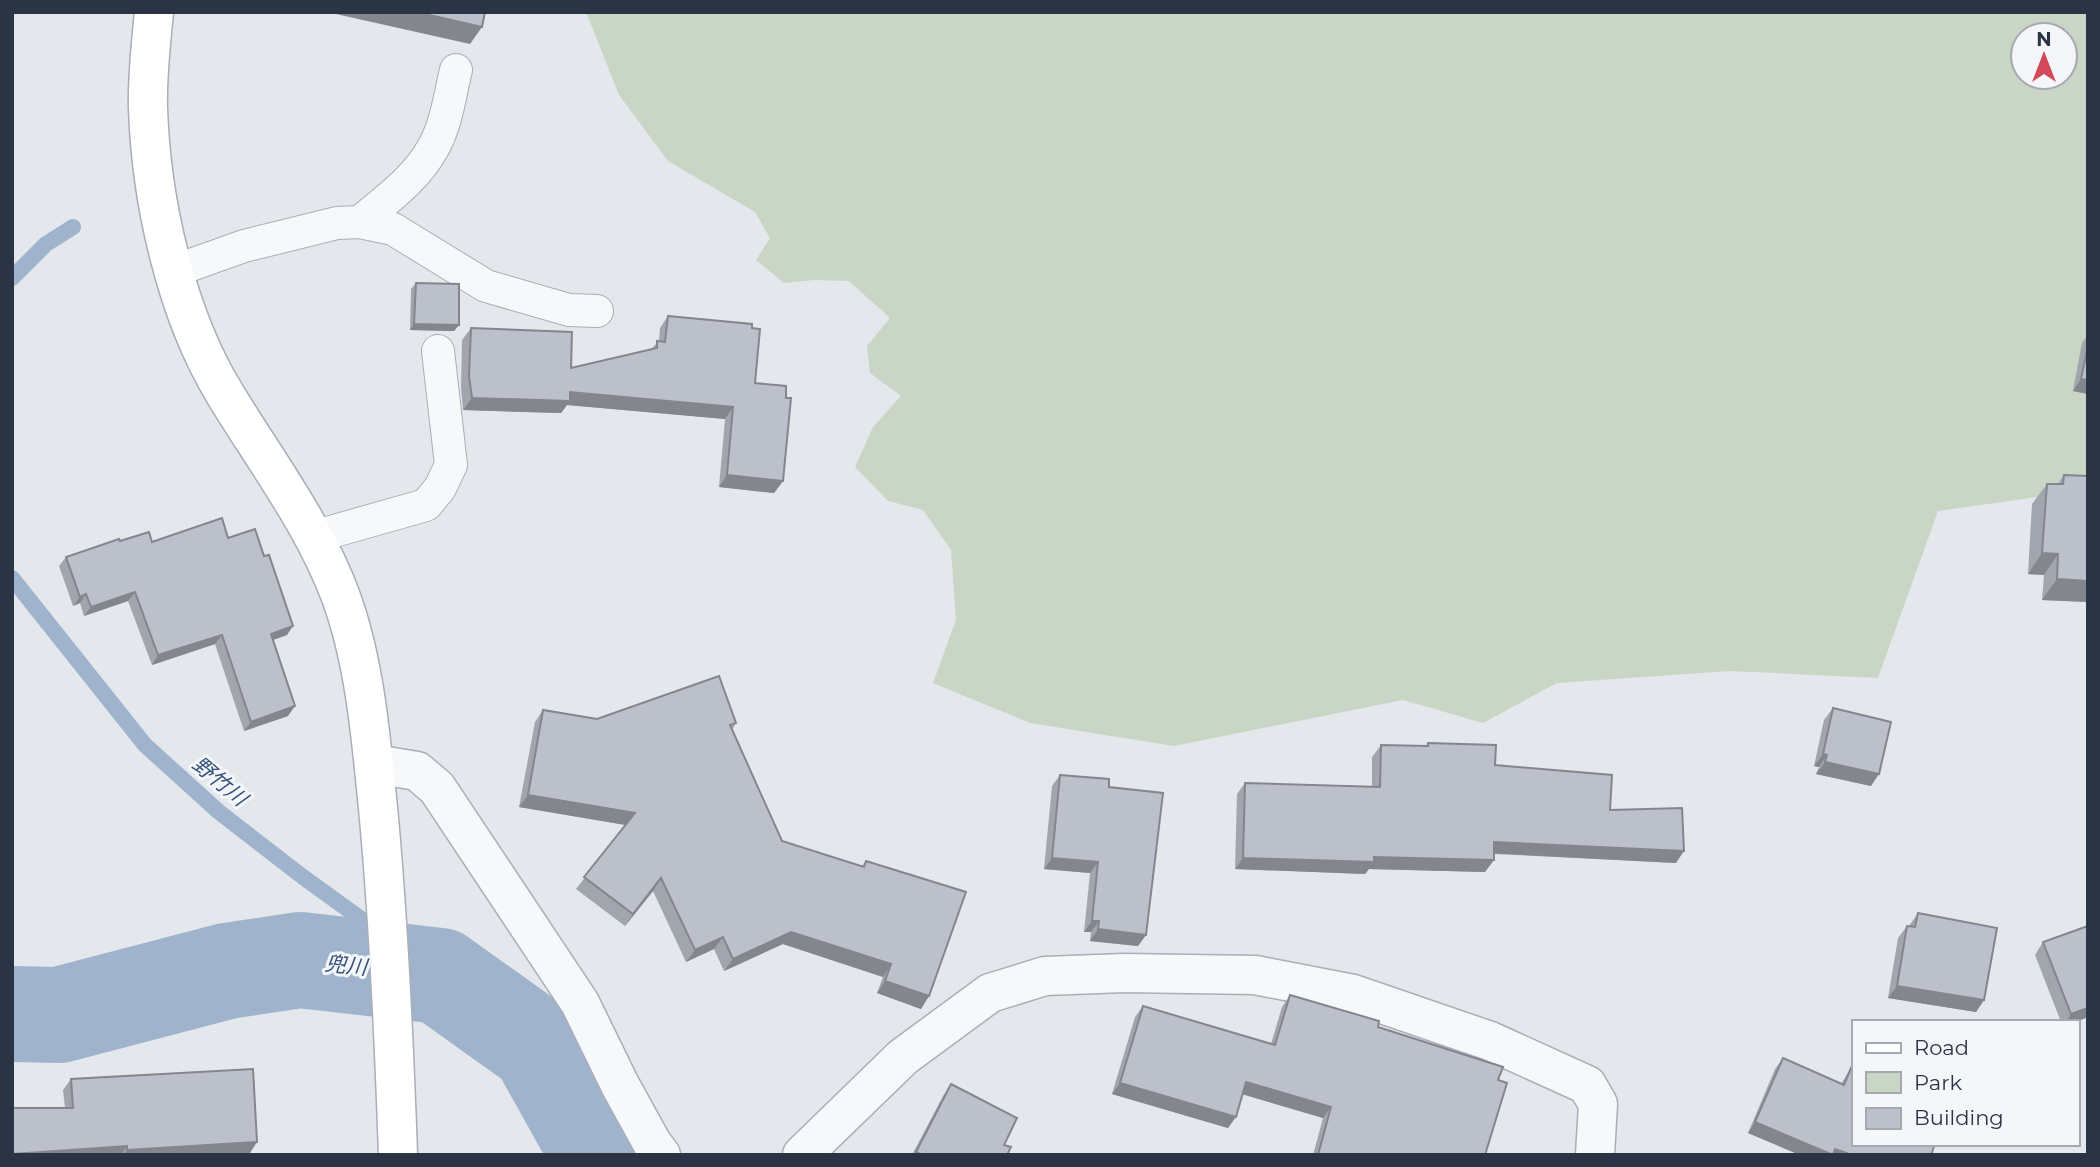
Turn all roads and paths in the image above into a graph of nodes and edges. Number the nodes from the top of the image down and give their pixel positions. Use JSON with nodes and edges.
{"nodes":[{"id":1,"x":154,"y":12,"type":"edge"},
{"id":2,"x":456,"y":70,"type":"dead end"},
{"id":3,"x":360,"y":222,"type":"junction"},
{"id":4,"x":174,"y":271,"type":"junction"},
{"id":5,"x":597,"y":311,"type":"dead end"},
{"id":6,"x":438,"y":351,"type":"dead end"},
{"id":7,"x":313,"y":537,"type":"junction"},
{"id":8,"x":374,"y":764,"type":"junction"},
{"id":9,"x":398,"y":1155,"type":"edge"},
{"id":10,"x":661,"y":1155,"type":"edge"},
{"id":11,"x":802,"y":1155,"type":"edge"},
{"id":12,"x":1595,"y":1155,"type":"edge"}],
"edges":[{"from":1,"to":4,"type":"street"},
{"from":2,"to":3,"type":"lane"},
{"from":3,"to":4,"type":"lane"},
{"from":3,"to":5,"type":"lane"},
{"from":4,"to":7,"type":"street"},
{"from":6,"to":7,"type":"lane"},
{"from":7,"to":8,"type":"street"},
{"from":8,"to":9,"type":"street"},
{"from":8,"to":10,"type":"street"},
{"from":11,"to":12,"type":"street"}]}
